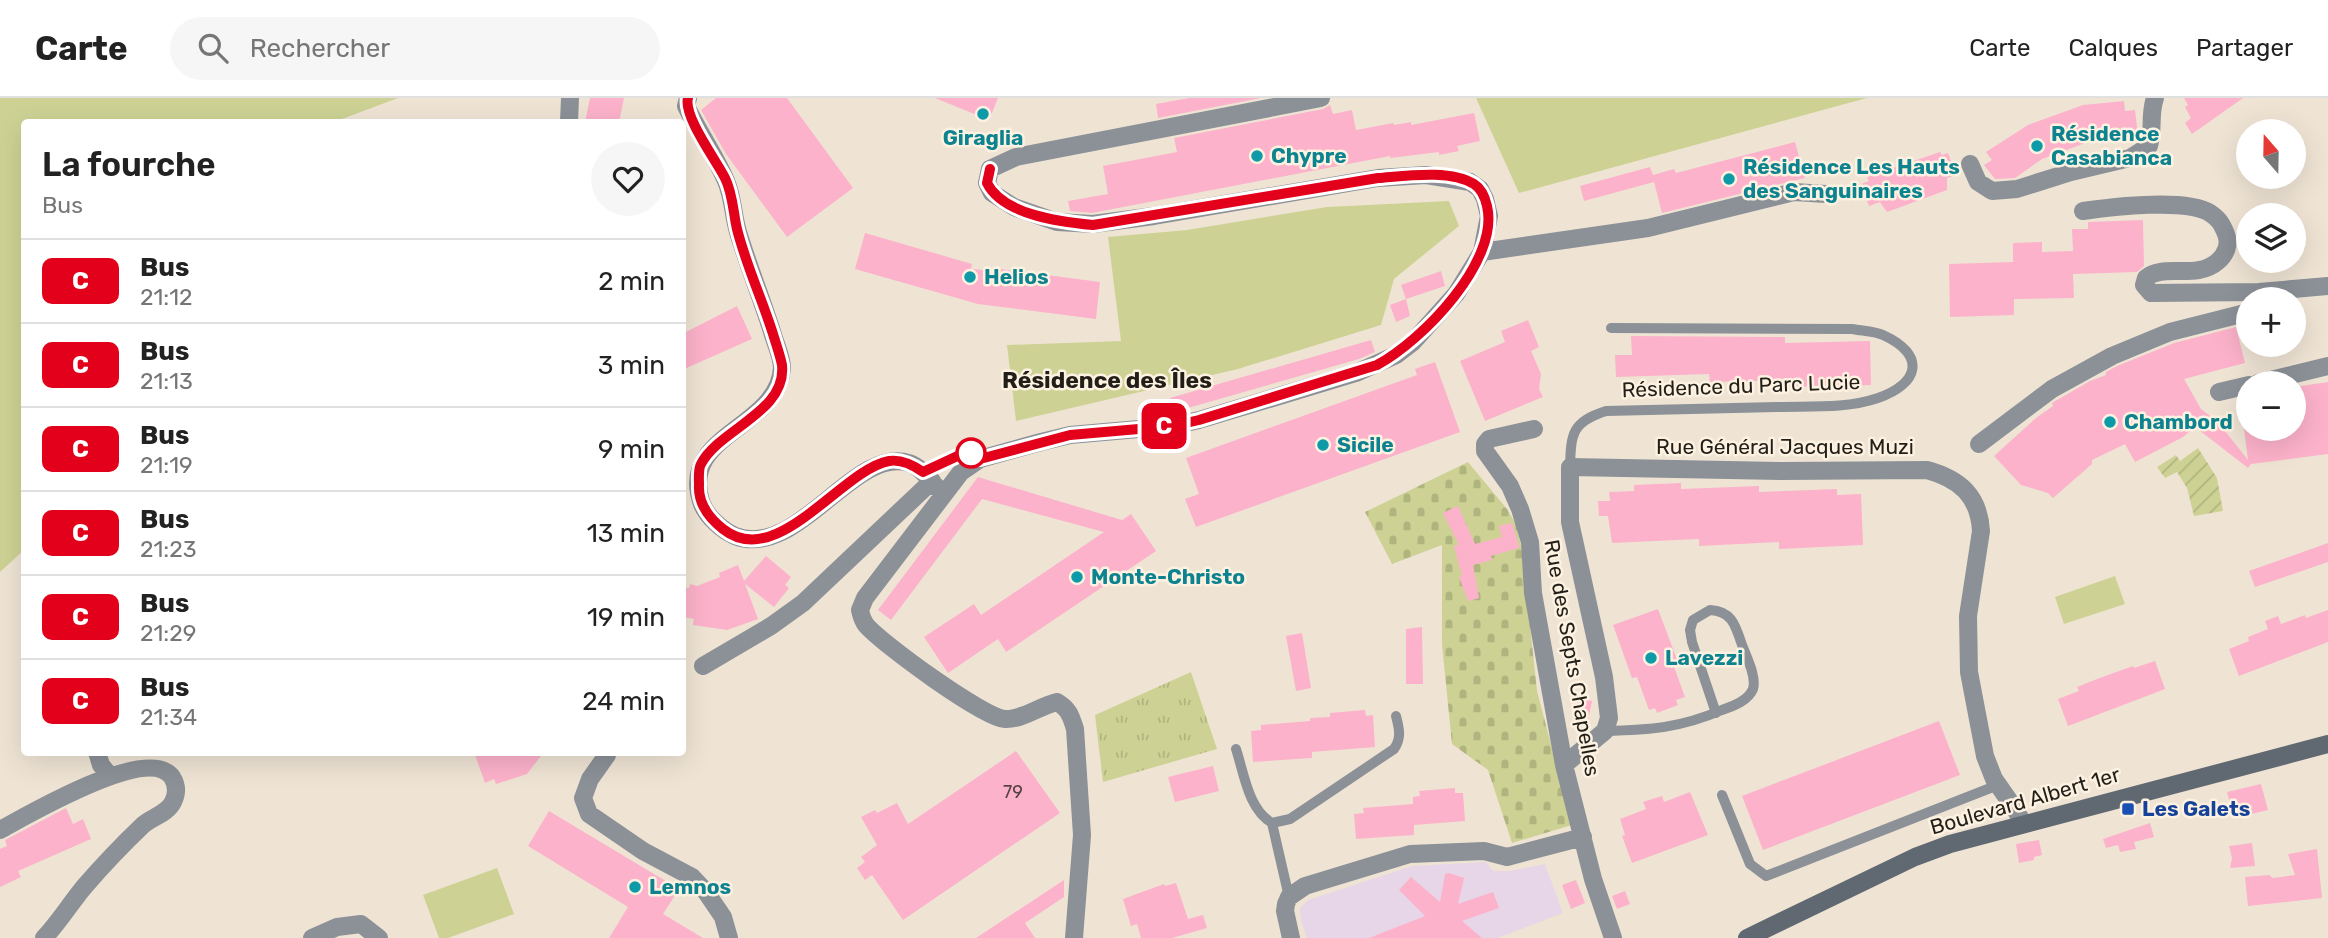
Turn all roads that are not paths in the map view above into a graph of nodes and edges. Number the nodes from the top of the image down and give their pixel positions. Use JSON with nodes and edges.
{"nodes":[{"id":1,"x":570,"y":98,"type":"edge"},
{"id":2,"x":688,"y":98,"type":"edge"},
{"id":3,"x":1321,"y":98,"type":"edge"},
{"id":4,"x":2155,"y":98,"type":"edge"},
{"id":5,"x":569,"y":119,"type":"edge"},
{"id":6,"x":1970,"y":164,"type":"dead end"},
{"id":7,"x":1826,"y":194,"type":"dead end"},
{"id":8,"x":2083,"y":211,"type":"dead end"},
{"id":9,"x":1482,"y":252,"type":"junction"},
{"id":10,"x":2321,"y":287,"type":"edge"},
{"id":11,"x":2236,"y":316,"type":"edge"},
{"id":12,"x":1611,"y":328,"type":"dead end"},
{"id":13,"x":2328,"y":366,"type":"edge"},
{"id":14,"x":2306,"y":371,"type":"edge"},
{"id":15,"x":2236,"y":388,"type":"edge"},
{"id":16,"x":2219,"y":392,"type":"dead end"},
{"id":17,"x":1534,"y":429,"type":"dead end"},
{"id":18,"x":1979,"y":444,"type":"dead end"},
{"id":19,"x":980,"y":459,"type":"junction"},
{"id":20,"x":1570,"y":467,"type":"junction"},
{"id":21,"x":933,"y":482,"type":"junction"},
{"id":22,"x":702,"y":666,"type":"dead end"},
{"id":23,"x":1716,"y":713,"type":"junction"},
{"id":24,"x":1396,"y":716,"type":"dead end"},
{"id":25,"x":1605,"y":731,"type":"junction"},
{"id":26,"x":2328,"y":744,"type":"edge"},
{"id":27,"x":1236,"y":749,"type":"dead end"},
{"id":28,"x":98,"y":756,"type":"edge"},
{"id":29,"x":606,"y":756,"type":"edge"},
{"id":30,"x":1564,"y":765,"type":"junction"},
{"id":31,"x":110,"y":776,"type":"junction"},
{"id":32,"x":1998,"y":785,"type":"junction"},
{"id":33,"x":1721,"y":795,"type":"dead end"},
{"id":34,"x":1272,"y":822,"type":"junction"},
{"id":35,"x":2022,"y":824,"type":"junction"},
{"id":36,"x":0,"y":830,"type":"edge"},
{"id":37,"x":1583,"y":837,"type":"junction"},
{"id":38,"x":1289,"y":897,"type":"junction"},
{"id":39,"x":44,"y":938,"type":"edge"},
{"id":40,"x":312,"y":938,"type":"edge"},
{"id":41,"x":379,"y":938,"type":"edge"},
{"id":42,"x":729,"y":938,"type":"edge"},
{"id":43,"x":1074,"y":938,"type":"edge"},
{"id":44,"x":1291,"y":938,"type":"edge"},
{"id":45,"x":1613,"y":938,"type":"edge"},
{"id":46,"x":1747,"y":938,"type":"edge"}],
"edges":[{"from":1,"to":5,"type":"street"},
{"from":2,"to":21,"type":"street"},
{"from":3,"to":9,"type":"street"},
{"from":4,"to":6,"type":"street"},
{"from":7,"to":9,"type":"street"},
{"from":8,"to":10,"type":"street"},
{"from":9,"to":19,"type":"street"},
{"from":11,"to":18,"type":"street"},
{"from":12,"to":20,"type":"lane","name":"Résidence du Parc Lucie"},
{"from":13,"to":14,"type":"street"},
{"from":15,"to":16,"type":"street"},
{"from":17,"to":30,"type":"street","name":"Rue des Septs Chapelles"},
{"from":19,"to":21,"type":"street"},
{"from":19,"to":21,"type":"lane"},
{"from":20,"to":25,"type":"street"},
{"from":20,"to":32,"type":"street","name":"Rue Général Jacques Muzi"},
{"from":21,"to":22,"type":"street"},
{"from":21,"to":43,"type":"street"},
{"from":23,"to":23,"type":"lane"},
{"from":23,"to":25,"type":"lane"},
{"from":24,"to":34,"type":"lane"},
{"from":25,"to":30,"type":"street"},
{"from":26,"to":35,"type":"main road","name":"Boulevard Albert 1er"},
{"from":27,"to":34,"type":"lane"},
{"from":28,"to":31,"type":"street"},
{"from":29,"to":42,"type":"street"},
{"from":30,"to":37,"type":"street","name":"Rue des Septs Chapelles"},
{"from":31,"to":36,"type":"street"},
{"from":31,"to":39,"type":"street"},
{"from":32,"to":33,"type":"lane"},
{"from":32,"to":35,"type":"street","name":"Rue Général Jacques Muzi"},
{"from":34,"to":38,"type":"lane"},
{"from":35,"to":46,"type":"main road","name":"Boulevard Albert 1er"},
{"from":37,"to":38,"type":"street"},
{"from":37,"to":45,"type":"street","name":"Rue des Septs Chapelles"},
{"from":38,"to":44,"type":"street"},
{"from":40,"to":41,"type":"street"}]}
